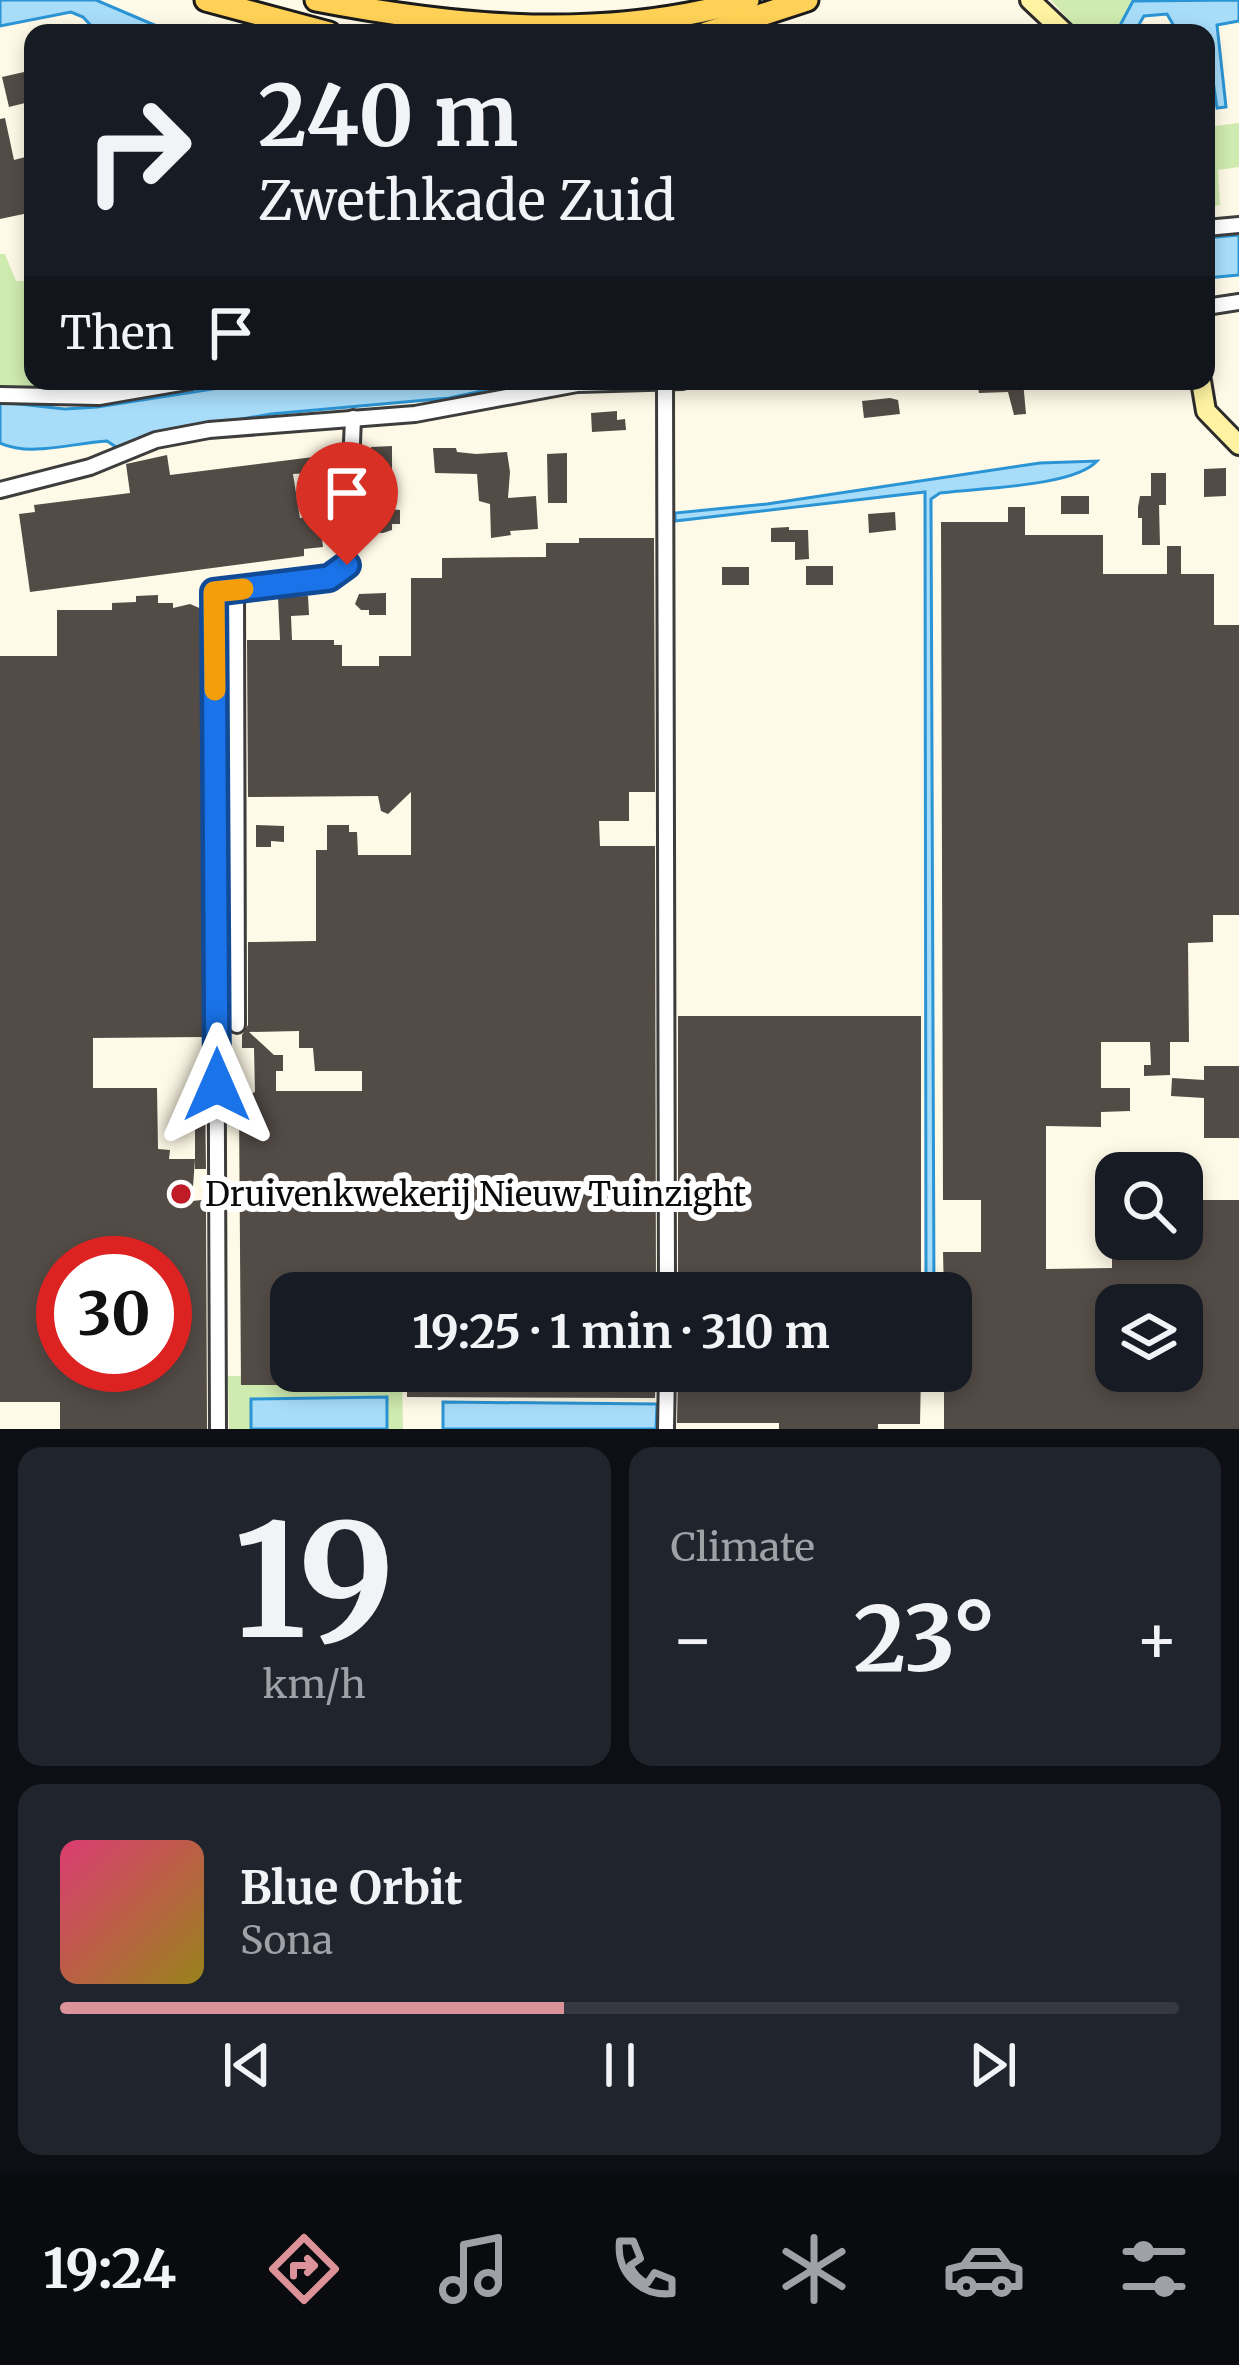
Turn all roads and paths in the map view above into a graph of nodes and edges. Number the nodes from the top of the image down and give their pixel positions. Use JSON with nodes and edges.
{"nodes":[{"id":1,"x":206,"y":0,"type":"edge"},
{"id":2,"x":316,"y":0,"type":"edge"},
{"id":3,"x":748,"y":0,"type":"edge"},
{"id":4,"x":807,"y":0,"type":"edge"},
{"id":5,"x":1030,"y":0,"type":"edge"},
{"id":6,"x":295,"y":24,"type":"edge"},
{"id":7,"x":454,"y":24,"type":"edge"},
{"id":8,"x":598,"y":24,"type":"edge"},
{"id":9,"x":734,"y":24,"type":"edge"},
{"id":10,"x":1055,"y":24,"type":"edge"},
{"id":11,"x":140,"y":390,"type":"edge"},
{"id":12,"x":545,"y":390,"type":"edge"},
{"id":13,"x":665,"y":390,"type":"edge"},
{"id":14,"x":1203,"y":390,"type":"edge"},
{"id":15,"x":0,"y":395,"type":"edge"},
{"id":16,"x":353,"y":418,"type":"junction"},
{"id":17,"x":1239,"y":445,"type":"edge"},
{"id":18,"x":0,"y":490,"type":"edge"},
{"id":19,"x":236,"y":590,"type":"junction"},
{"id":20,"x":237,"y":1025,"type":"dead end"},
{"id":21,"x":667,"y":1272,"type":"edge"},
{"id":22,"x":667,"y":1392,"type":"edge"},
{"id":23,"x":218,"y":1429,"type":"edge"},
{"id":24,"x":667,"y":1429,"type":"edge"}],
"edges":[{"from":1,"to":6,"type":"main road"},
{"from":2,"to":7,"type":"main road"},
{"from":3,"to":8,"type":"main road"},
{"from":4,"to":9,"type":"main road"},
{"from":5,"to":10,"type":"street"},
{"from":11,"to":15,"type":"street"},
{"from":12,"to":16,"type":"street"},
{"from":13,"to":21,"type":"street"},
{"from":14,"to":17,"type":"street"},
{"from":16,"to":18,"type":"street"},
{"from":16,"to":19,"type":"street"},
{"from":19,"to":20,"type":"street"},
{"from":19,"to":23,"type":"street"},
{"from":22,"to":24,"type":"street"}]}
